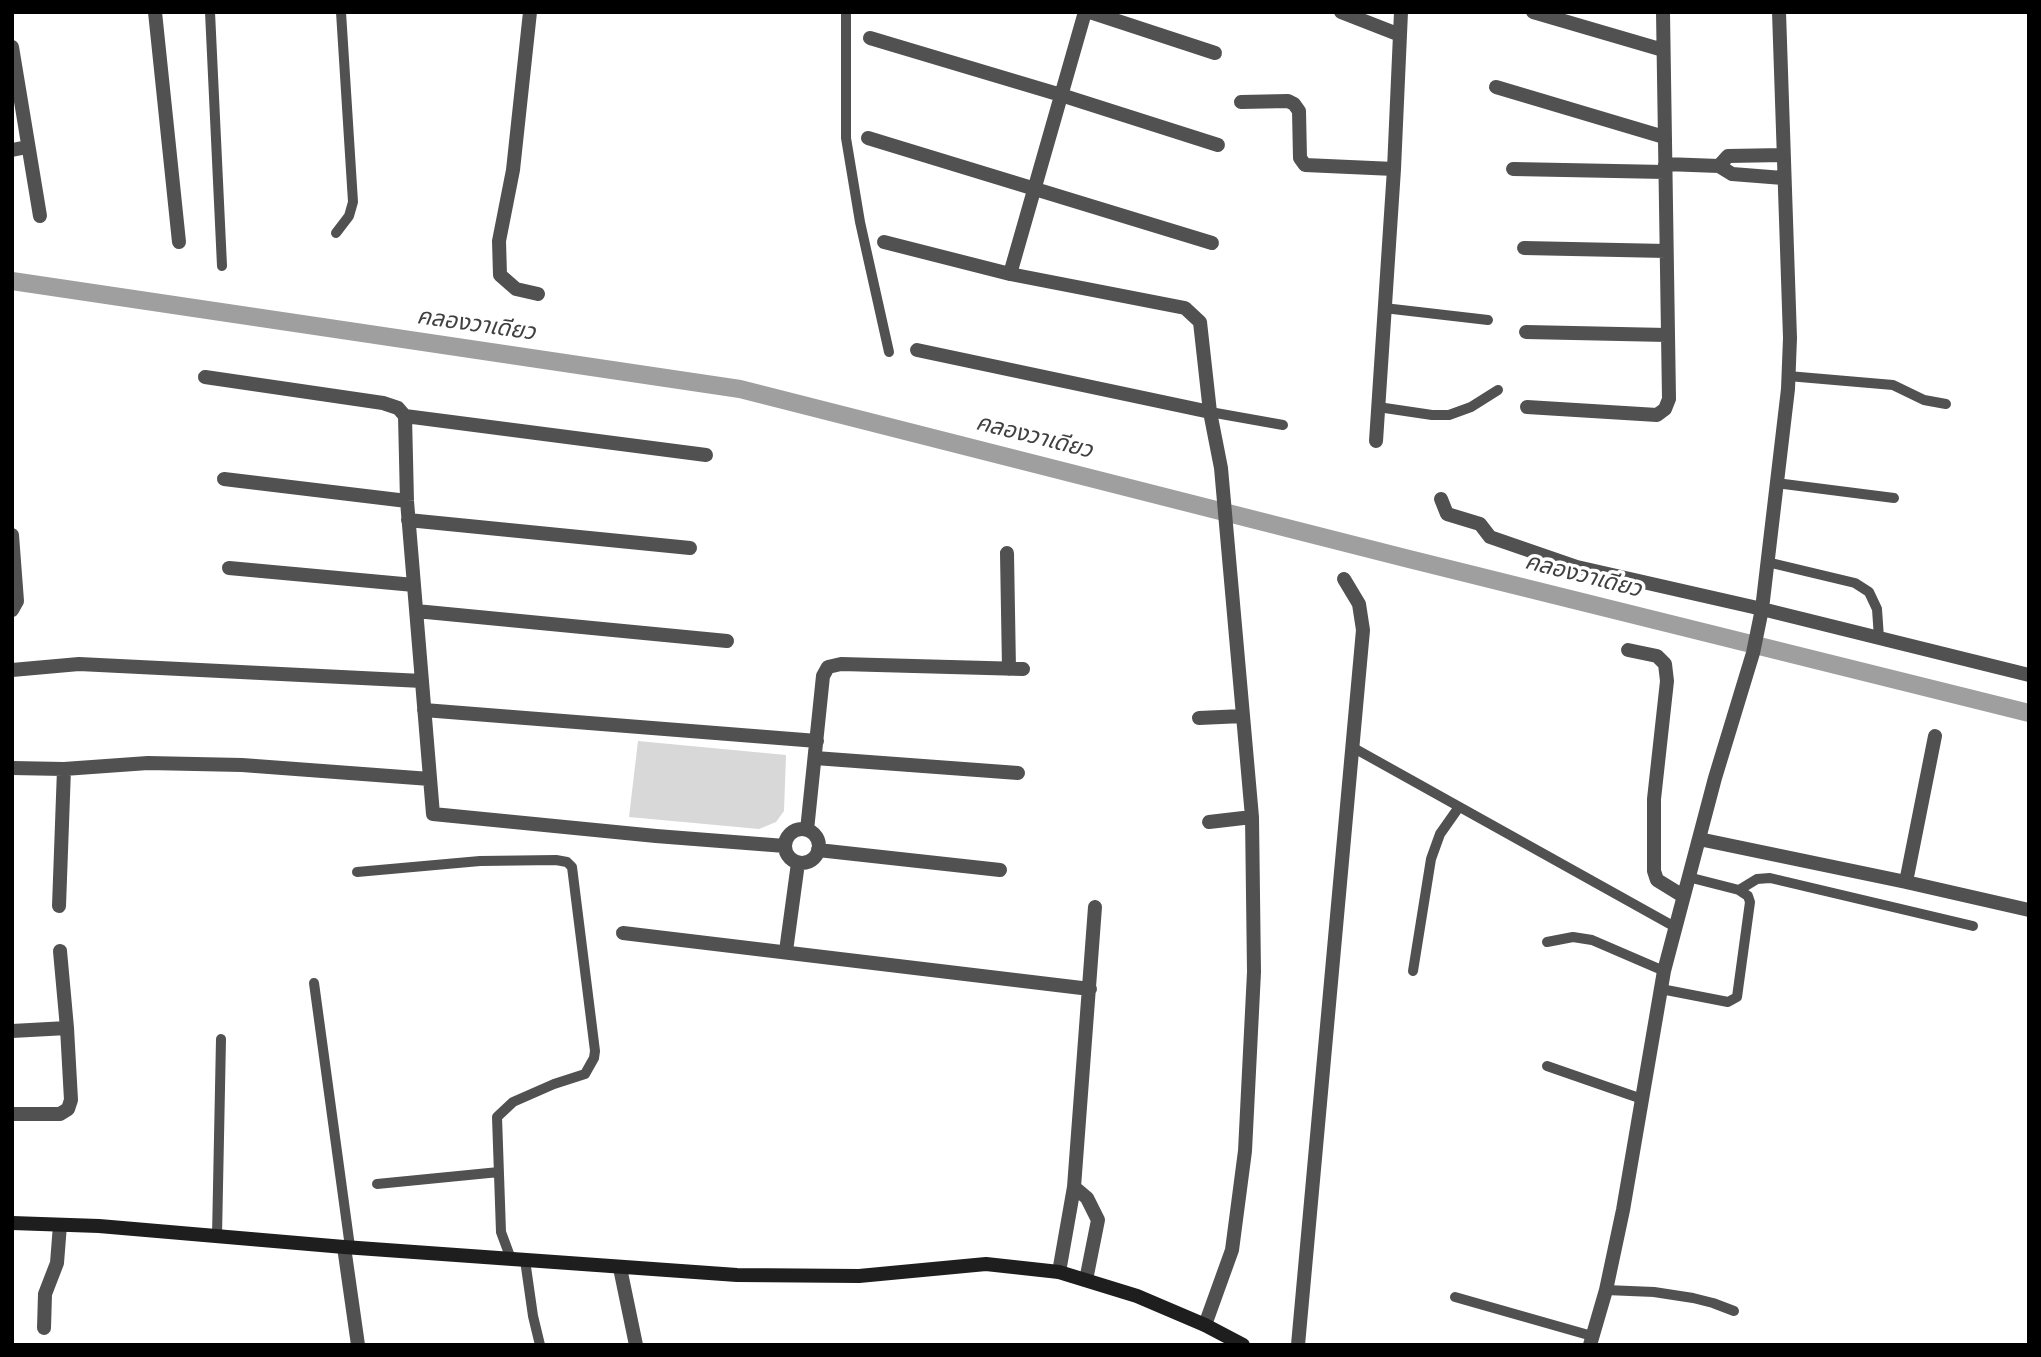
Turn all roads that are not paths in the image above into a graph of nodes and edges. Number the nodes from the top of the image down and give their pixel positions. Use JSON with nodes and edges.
{"nodes":[{"id":1,"x":155,"y":12,"type":"edge"},
{"id":2,"x":210,"y":12,"type":"edge"},
{"id":3,"x":341,"y":12,"type":"edge"},
{"id":4,"x":530,"y":12,"type":"edge"},
{"id":5,"x":846,"y":12,"type":"edge"},
{"id":6,"x":1088,"y":12,"type":"edge"},
{"id":7,"x":1341,"y":12,"type":"edge"},
{"id":8,"x":1401,"y":12,"type":"edge"},
{"id":9,"x":1533,"y":12,"type":"edge"},
{"id":10,"x":1663,"y":12,"type":"edge"},
{"id":11,"x":1780,"y":12,"type":"edge"},
{"id":12,"x":1400,"y":36,"type":"junction"},
{"id":13,"x":870,"y":38,"type":"dead end"},
{"id":14,"x":12,"y":47,"type":"edge"},
{"id":15,"x":1663,"y":50,"type":"junction"},
{"id":16,"x":1215,"y":53,"type":"dead end"},
{"id":17,"x":1496,"y":87,"type":"dead end"},
{"id":18,"x":1061,"y":94,"type":"junction"},
{"id":19,"x":1241,"y":102,"type":"dead end"},
{"id":20,"x":1664,"y":137,"type":"junction"},
{"id":21,"x":868,"y":138,"type":"dead end"},
{"id":22,"x":1217,"y":145,"type":"dead end"},
{"id":23,"x":27,"y":147,"type":"junction"},
{"id":24,"x":12,"y":149,"type":"edge"},
{"id":25,"x":1783,"y":155,"type":"junction"},
{"id":26,"x":1719,"y":166,"type":"junction"},
{"id":27,"x":1665,"y":168,"type":"junction"},
{"id":28,"x":1394,"y":169,"type":"junction"},
{"id":29,"x":1513,"y":169,"type":"dead end"},
{"id":30,"x":1783,"y":178,"type":"junction"},
{"id":31,"x":1036,"y":188,"type":"junction"},
{"id":32,"x":40,"y":216,"type":"dead end"},
{"id":33,"x":337,"y":233,"type":"dead end"},
{"id":34,"x":179,"y":242,"type":"dead end"},
{"id":35,"x":884,"y":242,"type":"dead end"},
{"id":36,"x":1212,"y":243,"type":"dead end"},
{"id":37,"x":1524,"y":248,"type":"dead end"},
{"id":38,"x":1666,"y":251,"type":"junction"},
{"id":39,"x":222,"y":266,"type":"dead end"},
{"id":40,"x":1010,"y":274,"type":"junction"},
{"id":41,"x":538,"y":294,"type":"dead end"},
{"id":42,"x":1384,"y":308,"type":"junction"},
{"id":43,"x":1489,"y":320,"type":"dead end"},
{"id":44,"x":1526,"y":332,"type":"dead end"},
{"id":45,"x":1667,"y":335,"type":"junction"},
{"id":46,"x":917,"y":350,"type":"dead end"},
{"id":47,"x":889,"y":352,"type":"dead end"},
{"id":48,"x":205,"y":376,"type":"dead end"},
{"id":49,"x":1788,"y":376,"type":"junction"},
{"id":50,"x":1498,"y":390,"type":"dead end"},
{"id":51,"x":1947,"y":404,"type":"dead end"},
{"id":52,"x":1378,"y":407,"type":"junction"},
{"id":53,"x":1527,"y":407,"type":"dead end"},
{"id":54,"x":1210,"y":412,"type":"junction"},
{"id":55,"x":405,"y":416,"type":"junction"},
{"id":56,"x":1283,"y":425,"type":"dead end"},
{"id":57,"x":1376,"y":441,"type":"dead end"},
{"id":58,"x":706,"y":455,"type":"dead end"},
{"id":59,"x":223,"y":479,"type":"dead end"},
{"id":60,"x":1776,"y":484,"type":"junction"},
{"id":61,"x":1894,"y":498,"type":"dead end"},
{"id":62,"x":1441,"y":499,"type":"dead end"},
{"id":63,"x":407,"y":501,"type":"junction"},
{"id":64,"x":408,"y":520,"type":"junction"},
{"id":65,"x":12,"y":535,"type":"edge"},
{"id":66,"x":690,"y":548,"type":"dead end"},
{"id":67,"x":1007,"y":553,"type":"dead end"},
{"id":68,"x":1767,"y":562,"type":"junction"},
{"id":69,"x":229,"y":568,"type":"dead end"},
{"id":70,"x":1344,"y":579,"type":"dead end"},
{"id":71,"x":414,"y":585,"type":"junction"},
{"id":72,"x":12,"y":610,"type":"edge"},
{"id":73,"x":416,"y":611,"type":"junction"},
{"id":74,"x":1761,"y":615,"type":"junction"},
{"id":75,"x":1879,"y":638,"type":"junction"},
{"id":76,"x":727,"y":641,"type":"dead end"},
{"id":77,"x":1628,"y":650,"type":"dead end"},
{"id":78,"x":12,"y":670,"type":"edge"},
{"id":79,"x":2029,"y":675,"type":"edge"},
{"id":80,"x":422,"y":681,"type":"junction"},
{"id":81,"x":424,"y":710,"type":"junction"},
{"id":82,"x":1243,"y":716,"type":"junction"},
{"id":83,"x":1199,"y":718,"type":"dead end"},
{"id":84,"x":1936,"y":736,"type":"dead end"},
{"id":85,"x":817,"y":741,"type":"junction"},
{"id":86,"x":1352,"y":747,"type":"junction"},
{"id":87,"x":815,"y":758,"type":"junction"},
{"id":88,"x":12,"y":768,"type":"edge"},
{"id":89,"x":64,"y":769,"type":"junction"},
{"id":90,"x":1018,"y":774,"type":"dead end"},
{"id":91,"x":430,"y":779,"type":"junction"},
{"id":92,"x":1459,"y":807,"type":"junction"},
{"id":93,"x":1252,"y":817,"type":"junction"},
{"id":94,"x":1209,"y":822,"type":"dead end"},
{"id":95,"x":807,"y":830,"type":"junction"},
{"id":96,"x":1699,"y":839,"type":"junction"},
{"id":97,"x":785,"y":846,"type":"junction"},
{"id":98,"x":818,"y":850,"type":"junction"},
{"id":99,"x":798,"y":863,"type":"junction"},
{"id":100,"x":1000,"y":870,"type":"dead end"},
{"id":101,"x":357,"y":872,"type":"dead end"},
{"id":102,"x":1688,"y":877,"type":"junction"},
{"id":103,"x":1906,"y":882,"type":"junction"},
{"id":104,"x":1740,"y":890,"type":"junction"},
{"id":105,"x":1683,"y":896,"type":"junction"},
{"id":106,"x":59,"y":906,"type":"dead end"},
{"id":107,"x":1095,"y":907,"type":"dead end"},
{"id":108,"x":2029,"y":910,"type":"edge"},
{"id":109,"x":1973,"y":926,"type":"dead end"},
{"id":110,"x":1675,"y":927,"type":"junction"},
{"id":111,"x":623,"y":933,"type":"dead end"},
{"id":112,"x":1547,"y":942,"type":"dead end"},
{"id":113,"x":60,"y":951,"type":"dead end"},
{"id":114,"x":786,"y":951,"type":"junction"},
{"id":115,"x":1413,"y":971,"type":"dead end"},
{"id":116,"x":1664,"y":971,"type":"junction"},
{"id":117,"x":314,"y":983,"type":"dead end"},
{"id":118,"x":1090,"y":989,"type":"junction"},
{"id":119,"x":1661,"y":989,"type":"junction"},
{"id":120,"x":67,"y":1028,"type":"junction"},
{"id":121,"x":12,"y":1031,"type":"edge"},
{"id":122,"x":221,"y":1039,"type":"dead end"},
{"id":123,"x":1547,"y":1066,"type":"dead end"},
{"id":124,"x":1642,"y":1099,"type":"junction"},
{"id":125,"x":12,"y":1114,"type":"edge"},
{"id":126,"x":499,"y":1172,"type":"junction"},
{"id":127,"x":377,"y":1184,"type":"dead end"},
{"id":128,"x":1074,"y":1187,"type":"junction"},
{"id":129,"x":12,"y":1223,"type":"edge"},
{"id":130,"x":60,"y":1225,"type":"junction"},
{"id":131,"x":217,"y":1237,"type":"junction"},
{"id":132,"x":347,"y":1247,"type":"junction"},
{"id":133,"x":518,"y":1260,"type":"junction"},
{"id":134,"x":620,"y":1268,"type":"junction"},
{"id":135,"x":1059,"y":1272,"type":"junction"},
{"id":136,"x":1086,"y":1280,"type":"junction"},
{"id":137,"x":1606,"y":1290,"type":"junction"},
{"id":138,"x":1455,"y":1297,"type":"dead end"},
{"id":139,"x":1734,"y":1311,"type":"dead end"},
{"id":140,"x":1205,"y":1325,"type":"junction"},
{"id":141,"x":44,"y":1328,"type":"dead end"},
{"id":142,"x":1591,"y":1340,"type":"edge"},
{"id":143,"x":358,"y":1345,"type":"edge"},
{"id":144,"x":540,"y":1345,"type":"edge"},
{"id":145,"x":636,"y":1345,"type":"edge"},
{"id":146,"x":1243,"y":1345,"type":"edge"},
{"id":147,"x":1298,"y":1345,"type":"edge"}],
"edges":[{"from":1,"to":34,"type":"street"},
{"from":2,"to":39,"type":"lane"},
{"from":3,"to":33,"type":"lane"},
{"from":4,"to":41,"type":"street"},
{"from":5,"to":47,"type":"lane"},
{"from":6,"to":16,"type":"street"},
{"from":6,"to":18,"type":"street"},
{"from":7,"to":12,"type":"street"},
{"from":8,"to":12,"type":"street"},
{"from":9,"to":15,"type":"street"},
{"from":10,"to":15,"type":"street"},
{"from":11,"to":25,"type":"street"},
{"from":12,"to":28,"type":"street"},
{"from":13,"to":18,"type":"street"},
{"from":14,"to":23,"type":"street"},
{"from":15,"to":20,"type":"street"},
{"from":17,"to":20,"type":"street"},
{"from":18,"to":22,"type":"street"},
{"from":18,"to":31,"type":"street"},
{"from":19,"to":28,"type":"street"},
{"from":20,"to":27,"type":"street"},
{"from":21,"to":31,"type":"street"},
{"from":23,"to":24,"type":"street"},
{"from":23,"to":32,"type":"street"},
{"from":25,"to":26,"type":"street"},
{"from":25,"to":30,"type":"street"},
{"from":26,"to":27,"type":"street"},
{"from":26,"to":30,"type":"street"},
{"from":27,"to":29,"type":"street"},
{"from":27,"to":38,"type":"street"},
{"from":28,"to":42,"type":"street"},
{"from":30,"to":49,"type":"street"},
{"from":31,"to":36,"type":"street"},
{"from":31,"to":40,"type":"street"},
{"from":35,"to":40,"type":"street"},
{"from":37,"to":38,"type":"street"},
{"from":38,"to":45,"type":"street"},
{"from":40,"to":54,"type":"street"},
{"from":42,"to":43,"type":"lane"},
{"from":42,"to":52,"type":"street"},
{"from":44,"to":45,"type":"street"},
{"from":45,"to":53,"type":"street"},
{"from":46,"to":54,"type":"street"},
{"from":48,"to":55,"type":"street"},
{"from":49,"to":51,"type":"lane"},
{"from":49,"to":60,"type":"street"},
{"from":50,"to":52,"type":"lane"},
{"from":52,"to":57,"type":"street"},
{"from":54,"to":56,"type":"lane"},
{"from":54,"to":82,"type":"street"},
{"from":55,"to":58,"type":"street"},
{"from":55,"to":63,"type":"street"},
{"from":59,"to":63,"type":"street"},
{"from":60,"to":61,"type":"lane"},
{"from":60,"to":68,"type":"street"},
{"from":62,"to":74,"type":"street"},
{"from":63,"to":64,"type":"street"},
{"from":64,"to":66,"type":"street"},
{"from":64,"to":71,"type":"street"},
{"from":65,"to":72,"type":"street"},
{"from":67,"to":85,"type":"street"},
{"from":68,"to":74,"type":"street"},
{"from":68,"to":75,"type":"lane"},
{"from":69,"to":71,"type":"street"},
{"from":70,"to":86,"type":"street"},
{"from":71,"to":73,"type":"street"},
{"from":73,"to":76,"type":"street"},
{"from":73,"to":80,"type":"street"},
{"from":74,"to":75,"type":"street"},
{"from":74,"to":96,"type":"street"},
{"from":75,"to":79,"type":"street"},
{"from":77,"to":105,"type":"street"},
{"from":78,"to":80,"type":"street"},
{"from":80,"to":81,"type":"street"},
{"from":81,"to":85,"type":"street"},
{"from":81,"to":91,"type":"street"},
{"from":82,"to":83,"type":"street"},
{"from":82,"to":93,"type":"street"},
{"from":84,"to":103,"type":"street"},
{"from":85,"to":87,"type":"street"},
{"from":86,"to":92,"type":"lane"},
{"from":86,"to":147,"type":"street"},
{"from":87,"to":90,"type":"street"},
{"from":87,"to":95,"type":"street"},
{"from":88,"to":89,"type":"street"},
{"from":89,"to":91,"type":"street"},
{"from":89,"to":106,"type":"street"},
{"from":91,"to":97,"type":"street"},
{"from":92,"to":110,"type":"lane"},
{"from":92,"to":115,"type":"lane"},
{"from":93,"to":94,"type":"street"},
{"from":93,"to":140,"type":"street"},
{"from":95,"to":97,"type":"street"},
{"from":95,"to":98,"type":"street"},
{"from":96,"to":102,"type":"street"},
{"from":96,"to":103,"type":"street"},
{"from":97,"to":99,"type":"street"},
{"from":98,"to":99,"type":"street"},
{"from":98,"to":100,"type":"street"},
{"from":99,"to":114,"type":"street"},
{"from":101,"to":126,"type":"lane"},
{"from":102,"to":104,"type":"lane"},
{"from":102,"to":105,"type":"street"},
{"from":103,"to":108,"type":"street"},
{"from":104,"to":109,"type":"lane"},
{"from":104,"to":119,"type":"lane"},
{"from":105,"to":110,"type":"street"},
{"from":107,"to":118,"type":"street"},
{"from":110,"to":116,"type":"street"},
{"from":111,"to":114,"type":"street"},
{"from":112,"to":116,"type":"lane"},
{"from":113,"to":120,"type":"street"},
{"from":114,"to":118,"type":"street"},
{"from":116,"to":119,"type":"street"},
{"from":117,"to":132,"type":"lane"},
{"from":118,"to":128,"type":"street"},
{"from":119,"to":124,"type":"street"},
{"from":120,"to":121,"type":"street"},
{"from":120,"to":125,"type":"street"},
{"from":122,"to":131,"type":"lane"},
{"from":123,"to":124,"type":"lane"},
{"from":124,"to":137,"type":"street"},
{"from":126,"to":127,"type":"lane"},
{"from":126,"to":133,"type":"lane"},
{"from":128,"to":135,"type":"street"},
{"from":128,"to":136,"type":"street"},
{"from":129,"to":130,"type":"street"},
{"from":130,"to":131,"type":"street"},
{"from":130,"to":141,"type":"street"},
{"from":131,"to":132,"type":"street"},
{"from":132,"to":133,"type":"street"},
{"from":132,"to":143,"type":"street"},
{"from":133,"to":134,"type":"street"},
{"from":133,"to":144,"type":"lane"},
{"from":134,"to":135,"type":"street"},
{"from":134,"to":145,"type":"street"},
{"from":135,"to":136,"type":"street"},
{"from":136,"to":140,"type":"street"},
{"from":137,"to":139,"type":"lane"},
{"from":137,"to":142,"type":"street"},
{"from":138,"to":142,"type":"lane"},
{"from":140,"to":146,"type":"street"}]}
